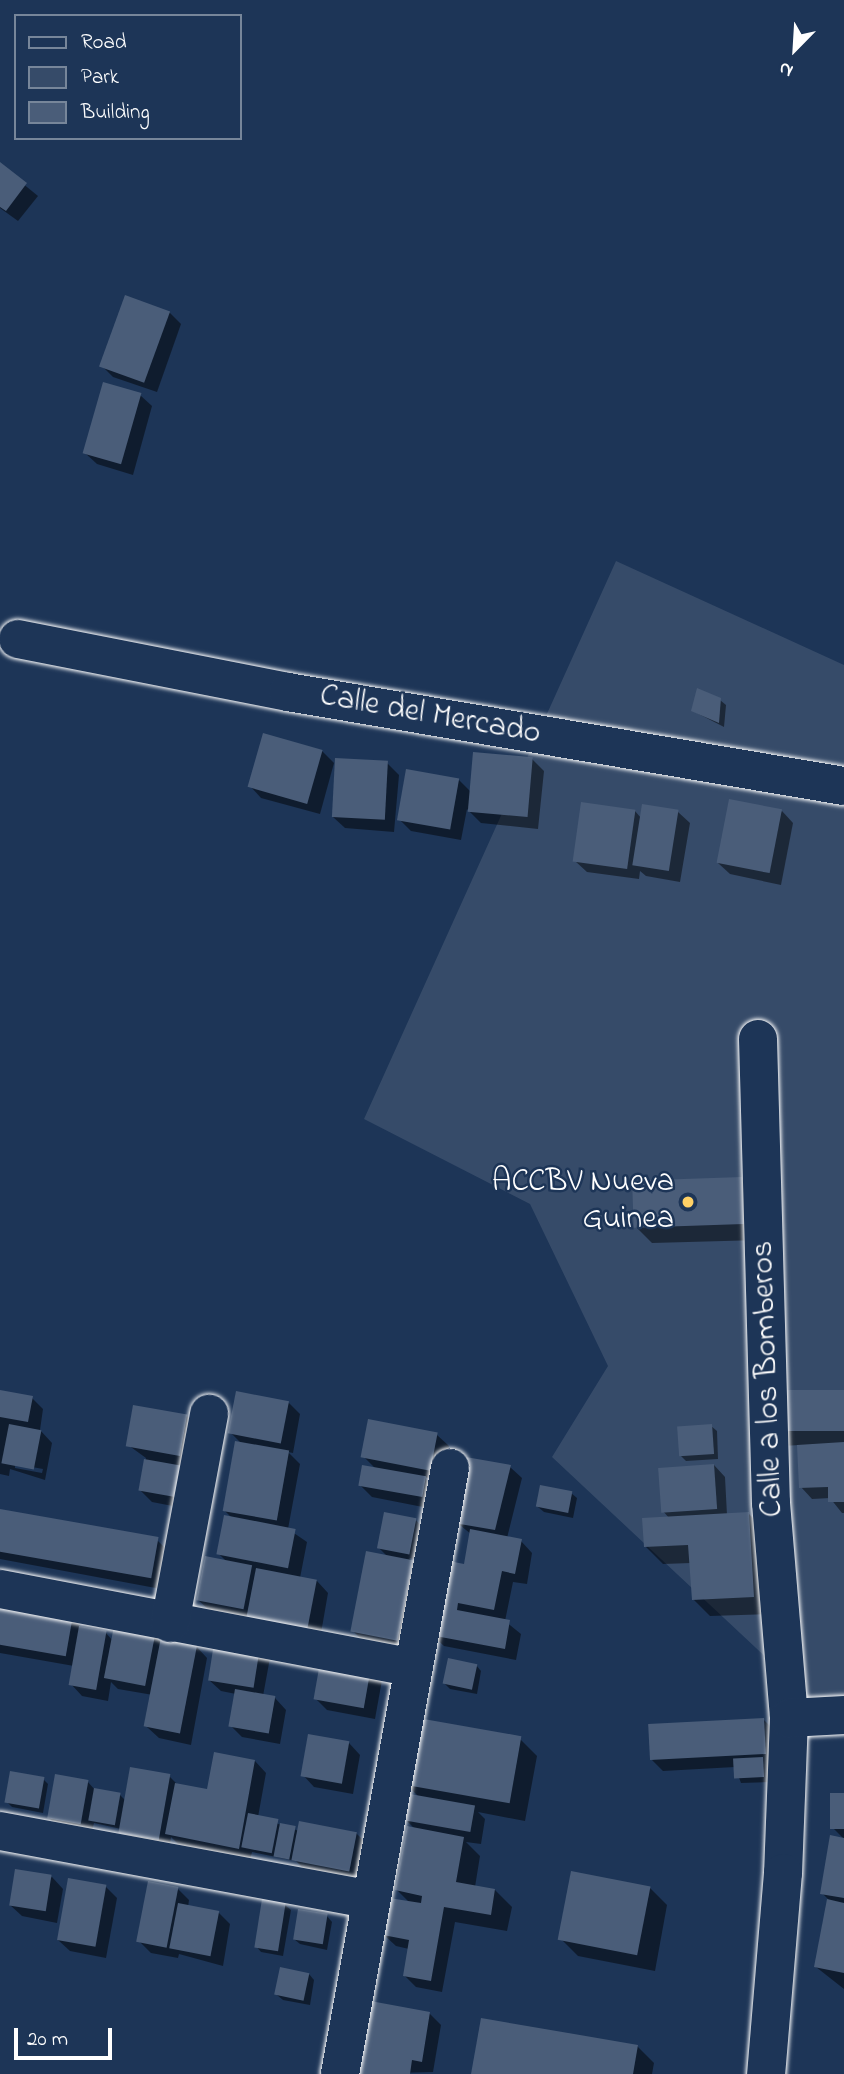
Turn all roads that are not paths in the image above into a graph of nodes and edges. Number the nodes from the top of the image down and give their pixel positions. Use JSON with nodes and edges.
{"nodes":[{"id":1,"x":18,"y":639,"type":"dead end"},
{"id":2,"x":844,"y":786,"type":"edge"},
{"id":3,"x":758,"y":1039,"type":"dead end"},
{"id":4,"x":209,"y":1414,"type":"dead end"},
{"id":5,"x":450,"y":1468,"type":"dead end"},
{"id":6,"x":0,"y":1590,"type":"edge"},
{"id":7,"x":170,"y":1623,"type":"junction"},
{"id":8,"x":414,"y":1668,"type":"junction"},
{"id":9,"x":844,"y":1715,"type":"edge"},
{"id":10,"x":789,"y":1718,"type":"junction"},
{"id":11,"x":0,"y":1831,"type":"edge"},
{"id":12,"x":371,"y":1900,"type":"junction"},
{"id":13,"x":340,"y":2074,"type":"edge"},
{"id":14,"x":765,"y":2074,"type":"edge"}],
"edges":[{"from":1,"to":2,"type":"street","name":"Calle del Mercado"},
{"from":3,"to":10,"type":"street","name":"Calle a los Bomberos"},
{"from":4,"to":7,"type":"street"},
{"from":5,"to":8,"type":"street"},
{"from":6,"to":7,"type":"street"},
{"from":7,"to":8,"type":"street"},
{"from":8,"to":12,"type":"street"},
{"from":9,"to":10,"type":"street"},
{"from":10,"to":14,"type":"street","name":"Calle a los Bomberos"},
{"from":11,"to":12,"type":"street"},
{"from":12,"to":13,"type":"street"}]}
